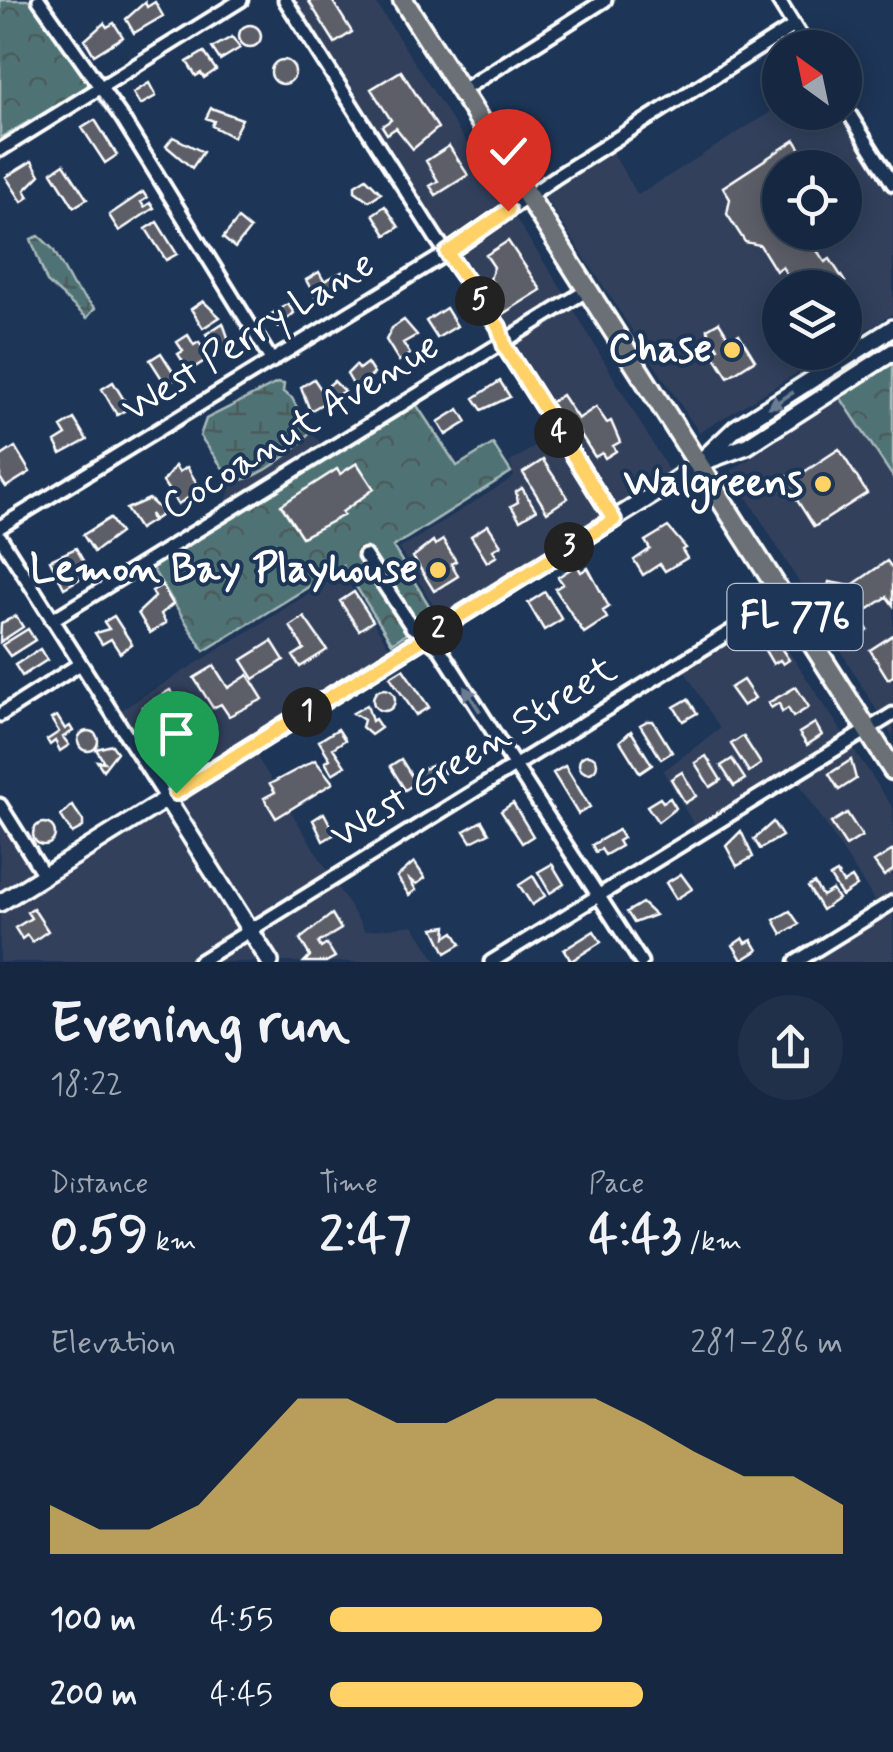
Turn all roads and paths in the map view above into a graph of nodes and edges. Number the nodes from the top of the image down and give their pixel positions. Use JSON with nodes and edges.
{"nodes":[{"id":1,"x":40,"y":0,"type":"edge"},
{"id":2,"x":241,"y":0,"type":"edge"},
{"id":3,"x":285,"y":0,"type":"edge"},
{"id":4,"x":403,"y":0,"type":"edge"},
{"id":5,"x":605,"y":0,"type":"edge"},
{"id":6,"x":778,"y":0,"type":"edge"},
{"id":7,"x":794,"y":26,"type":"junction"},
{"id":8,"x":797,"y":30,"type":"edge"},
{"id":9,"x":101,"y":89,"type":"junction"},
{"id":10,"x":460,"y":91,"type":"junction"},
{"id":11,"x":859,"y":130,"type":"edge"},
{"id":12,"x":0,"y":150,"type":"edge"},
{"id":13,"x":893,"y":184,"type":"edge"},
{"id":14,"x":529,"y":198,"type":"junction"},
{"id":15,"x":447,"y":253,"type":"junction"},
{"id":16,"x":586,"y":291,"type":"junction"},
{"id":17,"x":893,"y":328,"type":"edge"},
{"id":18,"x":504,"y":340,"type":"junction"},
{"id":19,"x":893,"y":352,"type":"edge"},
{"id":20,"x":272,"y":361,"type":"junction"},
{"id":21,"x":698,"y":464,"type":"junction"},
{"id":22,"x":614,"y":520,"type":"junction"},
{"id":23,"x":0,"y":527,"type":"edge"},
{"id":24,"x":0,"y":537,"type":"edge"},
{"id":25,"x":365,"y":556,"type":"dead end"},
{"id":26,"x":783,"y":599,"type":"junction"},
{"id":27,"x":52,"y":620,"type":"junction"},
{"id":28,"x":426,"y":637,"type":"junction"},
{"id":29,"x":80,"y":664,"type":"junction"},
{"id":30,"x":0,"y":714,"type":"edge"},
{"id":31,"x":893,"y":714,"type":"edge"},
{"id":32,"x":868,"y":730,"type":"junction"},
{"id":33,"x":516,"y":765,"type":"junction"},
{"id":34,"x":893,"y":770,"type":"edge"},
{"id":35,"x":167,"y":799,"type":"junction"},
{"id":36,"x":0,"y":805,"type":"edge"},
{"id":37,"x":44,"y":875,"type":"junction"},
{"id":38,"x":598,"y":896,"type":"junction"},
{"id":39,"x":893,"y":902,"type":"edge"},
{"id":40,"x":0,"y":903,"type":"edge"},
{"id":41,"x":250,"y":930,"type":"junction"},
{"id":42,"x":199,"y":962,"type":"edge"},
{"id":43,"x":270,"y":962,"type":"edge"},
{"id":44,"x":492,"y":962,"type":"edge"},
{"id":45,"x":641,"y":962,"type":"edge"},
{"id":46,"x":796,"y":962,"type":"edge"}],
"edges":[{"from":1,"to":9,"type":"street"},
{"from":2,"to":9,"type":"street"},
{"from":3,"to":15,"type":"street"},
{"from":4,"to":10,"type":"main road","number":"FL 776"},
{"from":5,"to":10,"type":"street"},
{"from":6,"to":7,"type":"street"},
{"from":7,"to":8,"type":"street"},
{"from":7,"to":14,"type":"street","name":"West Perry Lane"},
{"from":9,"to":12,"type":"street"},
{"from":9,"to":20,"type":"street"},
{"from":10,"to":14,"type":"main road","number":"FL 776"},
{"from":11,"to":13,"type":"street"},
{"from":14,"to":15,"type":"street","name":"West Perry Lane"},
{"from":14,"to":16,"type":"main road","number":"FL 776"},
{"from":15,"to":18,"type":"street"},
{"from":15,"to":20,"type":"street","name":"West Perry Lane"},
{"from":16,"to":18,"type":"street","name":"Cocoanut Avenue"},
{"from":16,"to":21,"type":"main road","number":"FL 776"},
{"from":17,"to":21,"type":"street","one_way":true},
{"from":18,"to":22,"type":"street"},
{"from":18,"to":27,"type":"street","name":"Cocoanut Avenue"},
{"from":19,"to":21,"type":"street"},
{"from":20,"to":23,"type":"street","name":"West Perry Lane"},
{"from":21,"to":22,"type":"street"},
{"from":21,"to":26,"type":"main road","number":"FL 776"},
{"from":22,"to":28,"type":"street"},
{"from":24,"to":27,"type":"street"},
{"from":25,"to":28,"type":"street"},
{"from":26,"to":32,"type":"main road","number":"FL 776"},
{"from":26,"to":33,"type":"street","name":"West Green Street"},
{"from":27,"to":29,"type":"street"},
{"from":33,"to":28,"type":"street","one_way":true},
{"from":28,"to":35,"type":"street"},
{"from":29,"to":30,"type":"street"},
{"from":29,"to":35,"type":"street"},
{"from":31,"to":32,"type":"street"},
{"from":32,"to":34,"type":"main road","number":"FL 776"},
{"from":32,"to":38,"type":"street"},
{"from":33,"to":38,"type":"street"},
{"from":33,"to":41,"type":"street","name":"West Green Street"},
{"from":35,"to":37,"type":"street"},
{"from":35,"to":41,"type":"street"},
{"from":36,"to":37,"type":"street"},
{"from":37,"to":40,"type":"street"},
{"from":38,"to":44,"type":"street"},
{"from":38,"to":45,"type":"street"},
{"from":39,"to":46,"type":"street"},
{"from":41,"to":42,"type":"street","name":"West Green Street"},
{"from":41,"to":43,"type":"street"}]}
